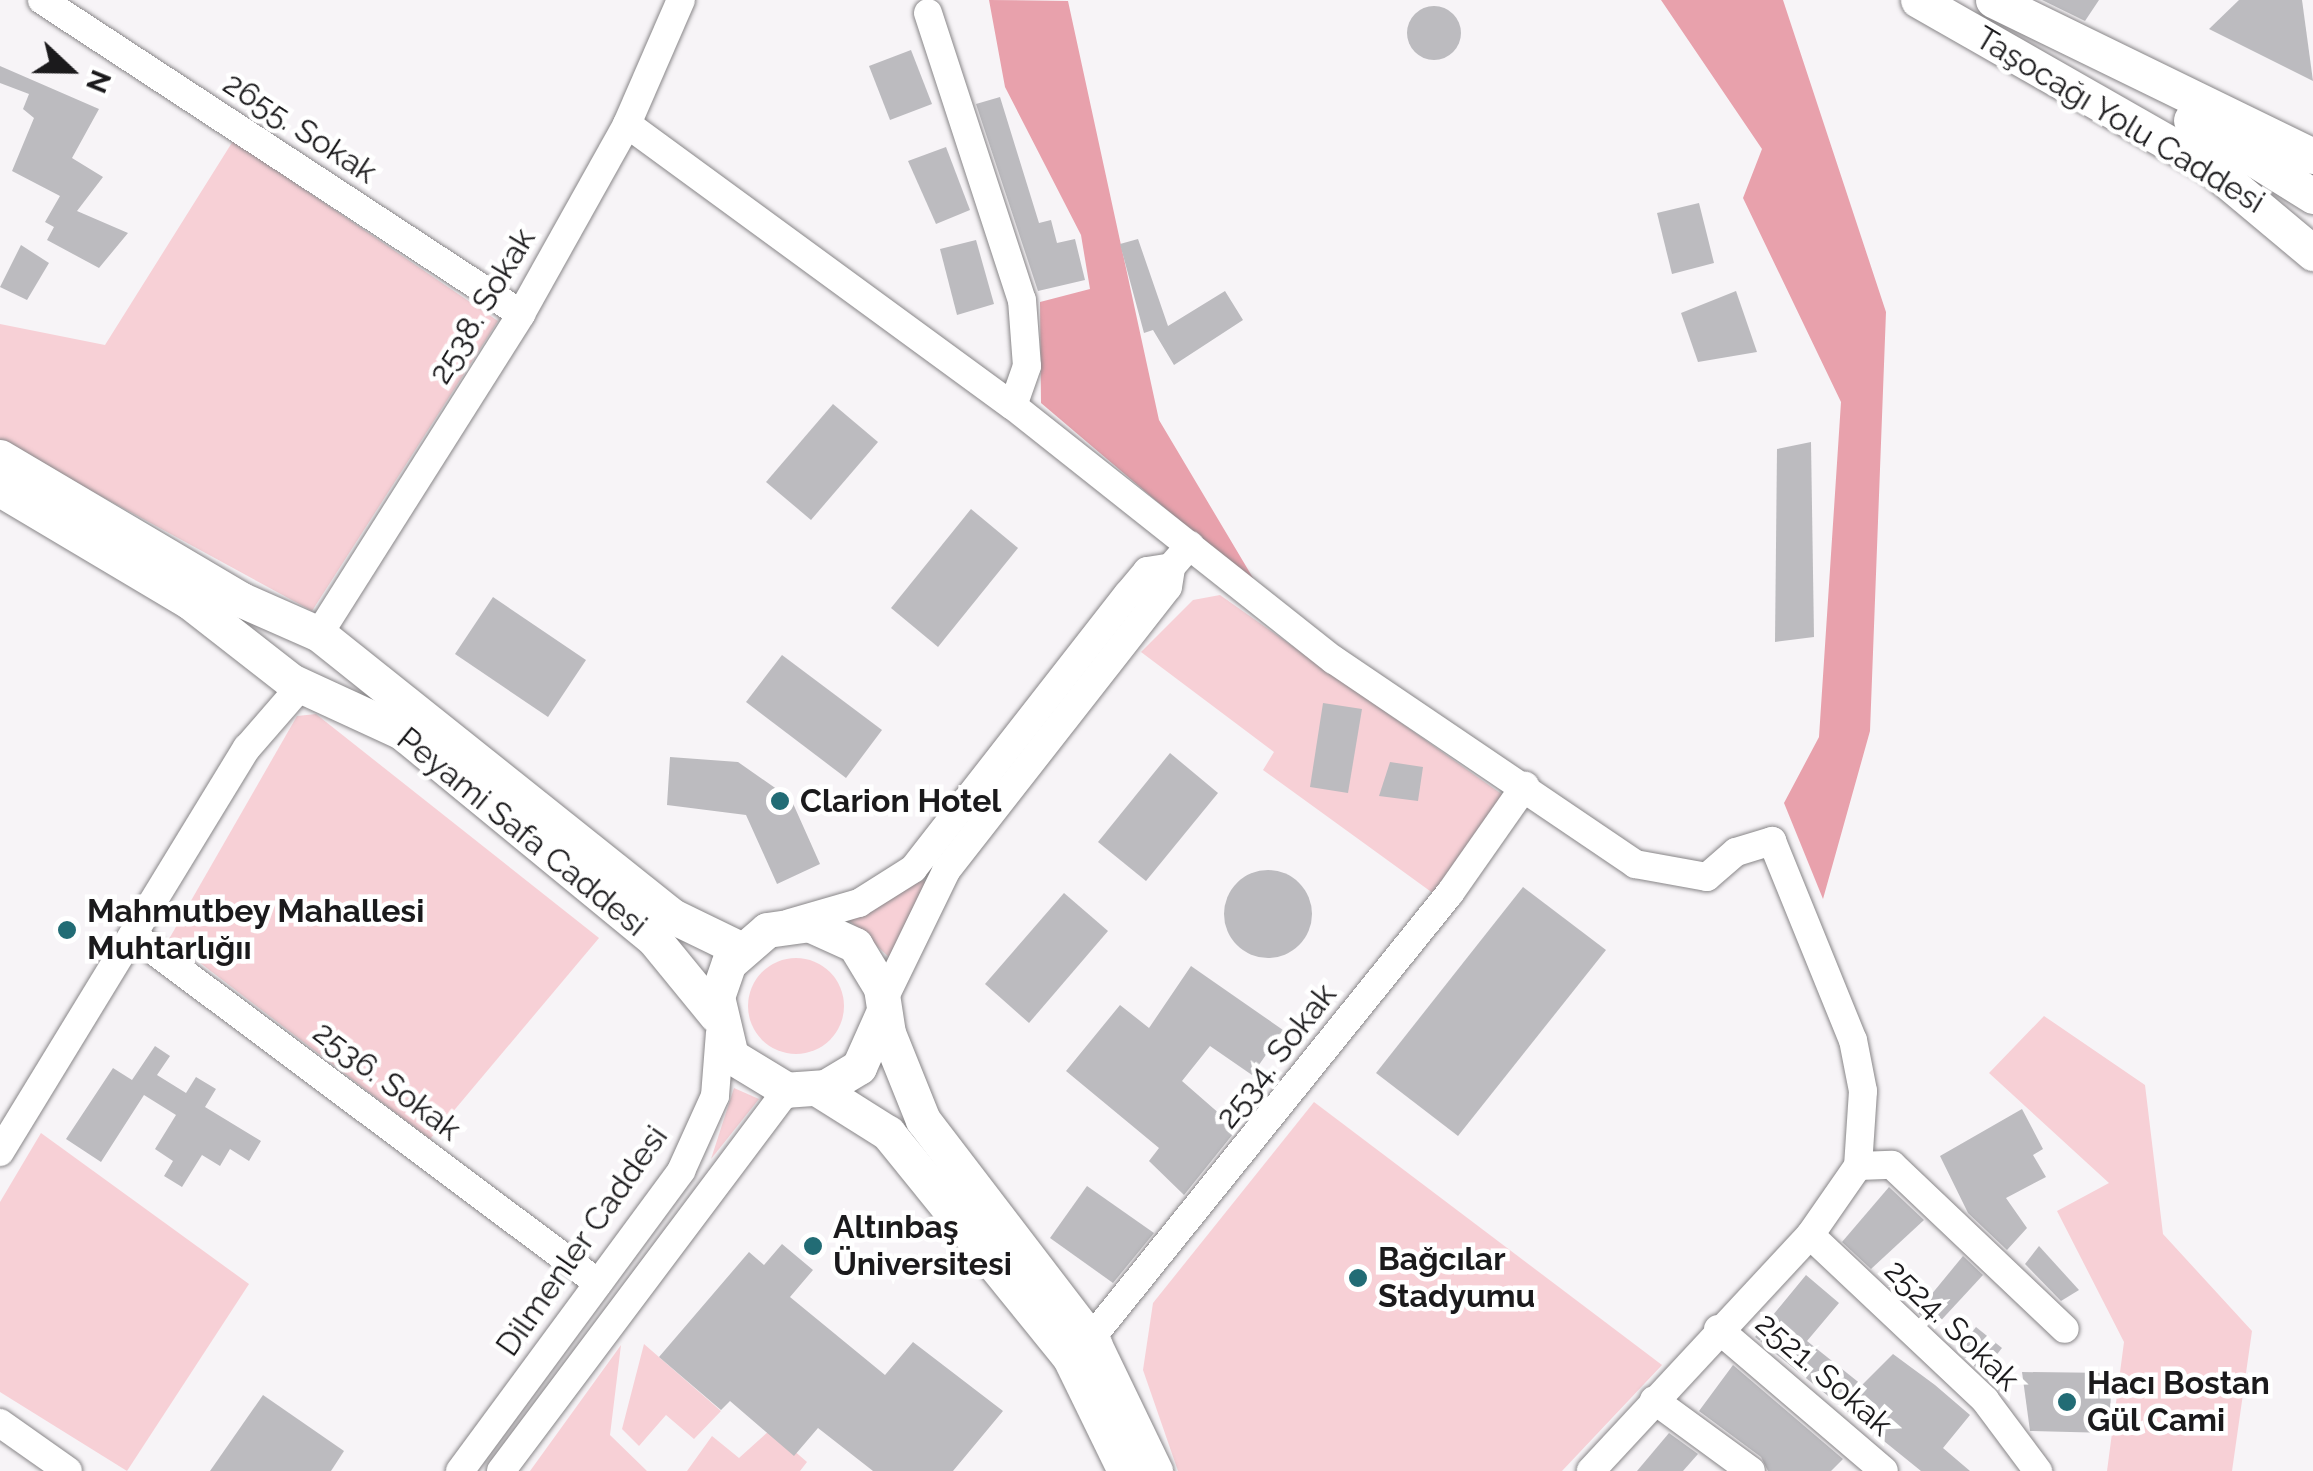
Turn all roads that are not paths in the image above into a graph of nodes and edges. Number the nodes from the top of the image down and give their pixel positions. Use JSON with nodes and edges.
{"nodes":[{"id":1,"x":42,"y":0,"type":"edge"},
{"id":2,"x":681,"y":0,"type":"edge"},
{"id":3,"x":1918,"y":0,"type":"edge"},
{"id":4,"x":1993,"y":0,"type":"edge"},
{"id":5,"x":928,"y":13,"type":"dead end"},
{"id":6,"x":2061,"y":38,"type":"junction"},
{"id":7,"x":627,"y":124,"type":"junction"},
{"id":8,"x":2313,"y":156,"type":"edge"},
{"id":9,"x":2313,"y":196,"type":"edge"},
{"id":10,"x":2313,"y":253,"type":"edge"},
{"id":11,"x":521,"y":314,"type":"junction"},
{"id":12,"x":1012,"y":406,"type":"junction"},
{"id":13,"x":0,"y":457,"type":"edge"},
{"id":14,"x":0,"y":488,"type":"edge"},
{"id":15,"x":1190,"y":545,"type":"junction"},
{"id":16,"x":1171,"y":566,"type":"junction"},
{"id":17,"x":315,"y":634,"type":"junction"},
{"id":18,"x":296,"y":683,"type":"junction"},
{"id":19,"x":1525,"y":786,"type":"junction"},
{"id":20,"x":784,"y":925,"type":"junction"},
{"id":21,"x":134,"y":935,"type":"junction"},
{"id":22,"x":740,"y":949,"type":"junction"},
{"id":23,"x":883,"y":1008,"type":"junction"},
{"id":24,"x":718,"y":1024,"type":"junction"},
{"id":25,"x":802,"y":1090,"type":"junction"},
{"id":26,"x":0,"y":1152,"type":"edge"},
{"id":27,"x":1858,"y":1166,"type":"junction"},
{"id":28,"x":1810,"y":1235,"type":"junction"},
{"id":29,"x":598,"y":1284,"type":"junction"},
{"id":30,"x":1718,"y":1329,"type":"junction"},
{"id":31,"x":2065,"y":1329,"type":"dead end"},
{"id":32,"x":1082,"y":1351,"type":"junction"},
{"id":33,"x":1654,"y":1400,"type":"junction"},
{"id":34,"x":0,"y":1424,"type":"edge"},
{"id":35,"x":1852,"y":1461,"type":"edge"},
{"id":36,"x":2028,"y":1467,"type":"edge"},
{"id":37,"x":68,"y":1471,"type":"edge"},
{"id":38,"x":460,"y":1471,"type":"edge"},
{"id":39,"x":500,"y":1471,"type":"edge"},
{"id":40,"x":1126,"y":1471,"type":"edge"},
{"id":41,"x":1156,"y":1471,"type":"edge"},
{"id":42,"x":1591,"y":1471,"type":"edge"},
{"id":43,"x":1751,"y":1471,"type":"edge"},
{"id":44,"x":1884,"y":1471,"type":"edge"}],
"edges":[{"from":1,"to":11,"type":"street","name":"2655. Sokak"},
{"from":2,"to":7,"type":"street","name":"2538. Sokak"},
{"from":3,"to":10,"type":"main road","name":"Taşocağı Yolu Caddesi"},
{"from":4,"to":6,"type":"main road","name":"Taşocağı Yolu Caddesi"},
{"from":5,"to":12,"type":"street"},
{"from":6,"to":8,"type":"main road","name":"Taşocağı Yolu Caddesi"},
{"from":6,"to":9,"type":"main road"},
{"from":7,"to":11,"type":"street","name":"2538. Sokak"},
{"from":7,"to":12,"type":"street"},
{"from":11,"to":17,"type":"street","name":"2538. Sokak"},
{"from":12,"to":15,"type":"street"},
{"from":13,"to":17,"type":"main road","name":"Peyami Safa Caddesi"},
{"from":14,"to":18,"type":"main road","name":"Peyami Safa Caddesi"},
{"from":15,"to":16,"type":"street"},
{"from":15,"to":19,"type":"street"},
{"from":16,"to":20,"type":"street"},
{"from":16,"to":23,"type":"street"},
{"from":17,"to":18,"type":"main road"},
{"from":17,"to":18,"type":"main road"},
{"from":17,"to":22,"type":"main road","name":"Peyami Safa Caddesi"},
{"from":18,"to":21,"type":"street"},
{"from":18,"to":24,"type":"main road","name":"Peyami Safa Caddesi"},
{"from":19,"to":27,"type":"street"},
{"from":19,"to":32,"type":"street","name":"2534. Sokak"},
{"from":20,"to":22,"type":"main road"},
{"from":20,"to":23,"type":"main road"},
{"from":21,"to":26,"type":"street"},
{"from":21,"to":29,"type":"street","name":"2536. Sokak"},
{"from":22,"to":24,"type":"main road"},
{"from":23,"to":25,"type":"main road"},
{"from":23,"to":32,"type":"main road"},
{"from":24,"to":25,"type":"main road"},
{"from":24,"to":29,"type":"street","name":"Dilmenler Caddesi"},
{"from":25,"to":32,"type":"main road"},
{"from":25,"to":39,"type":"street","name":"Dilmenler Caddesi"},
{"from":27,"to":28,"type":"street"},
{"from":27,"to":31,"type":"street"},
{"from":28,"to":30,"type":"street"},
{"from":28,"to":36,"type":"street","name":"2524. Sokak"},
{"from":29,"to":38,"type":"street","name":"Dilmenler Caddesi"},
{"from":30,"to":33,"type":"street"},
{"from":30,"to":35,"type":"street","name":"2521. Sokak"},
{"from":32,"to":40,"type":"main road"},
{"from":32,"to":41,"type":"main road"},
{"from":33,"to":42,"type":"street"},
{"from":33,"to":43,"type":"street"},
{"from":34,"to":37,"type":"street"},
{"from":35,"to":44,"type":"street","name":"2521. Sokak"}]}
